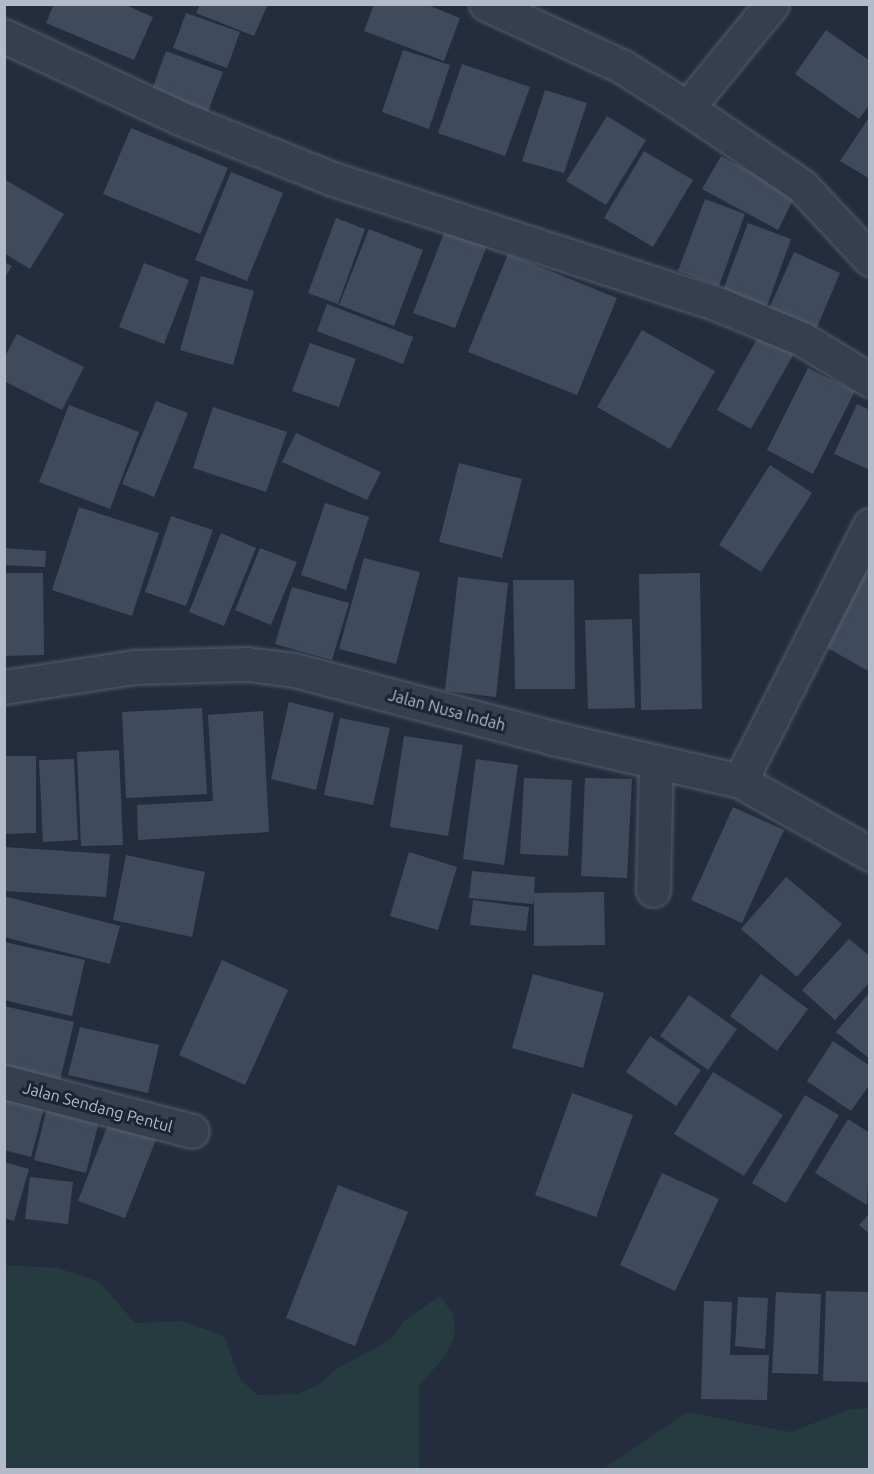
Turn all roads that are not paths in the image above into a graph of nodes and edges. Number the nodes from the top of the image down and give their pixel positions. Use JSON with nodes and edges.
{"nodes":[{"id":1,"x":486,"y":4,"type":"edge"},
{"id":2,"x":772,"y":4,"type":"edge"},
{"id":3,"x":4,"y":36,"type":"edge"},
{"id":4,"x":687,"y":108,"type":"junction"},
{"id":5,"x":870,"y":259,"type":"edge"},
{"id":6,"x":870,"y":381,"type":"edge"},
{"id":7,"x":870,"y":525,"type":"edge"},
{"id":8,"x":4,"y":687,"type":"edge"},
{"id":9,"x":656,"y":762,"type":"junction"},
{"id":10,"x":740,"y":781,"type":"junction"},
{"id":11,"x":870,"y":854,"type":"edge"},
{"id":12,"x":653,"y":890,"type":"dead end"},
{"id":13,"x":4,"y":1082,"type":"edge"},
{"id":14,"x":192,"y":1131,"type":"dead end"}],
"edges":[{"from":1,"to":4,"type":"street"},
{"from":2,"to":4,"type":"street"},
{"from":3,"to":6,"type":"street"},
{"from":4,"to":5,"type":"street"},
{"from":7,"to":10,"type":"street"},
{"from":8,"to":9,"type":"street","name":"Jalan Nusa Indah"},
{"from":9,"to":10,"type":"street","name":"Jalan Nusa Indah"},
{"from":9,"to":12,"type":"street"},
{"from":10,"to":11,"type":"street","name":"Jalan Nusa Indah"},
{"from":13,"to":14,"type":"street","name":"Jalan Sendang Pentul"}]}
